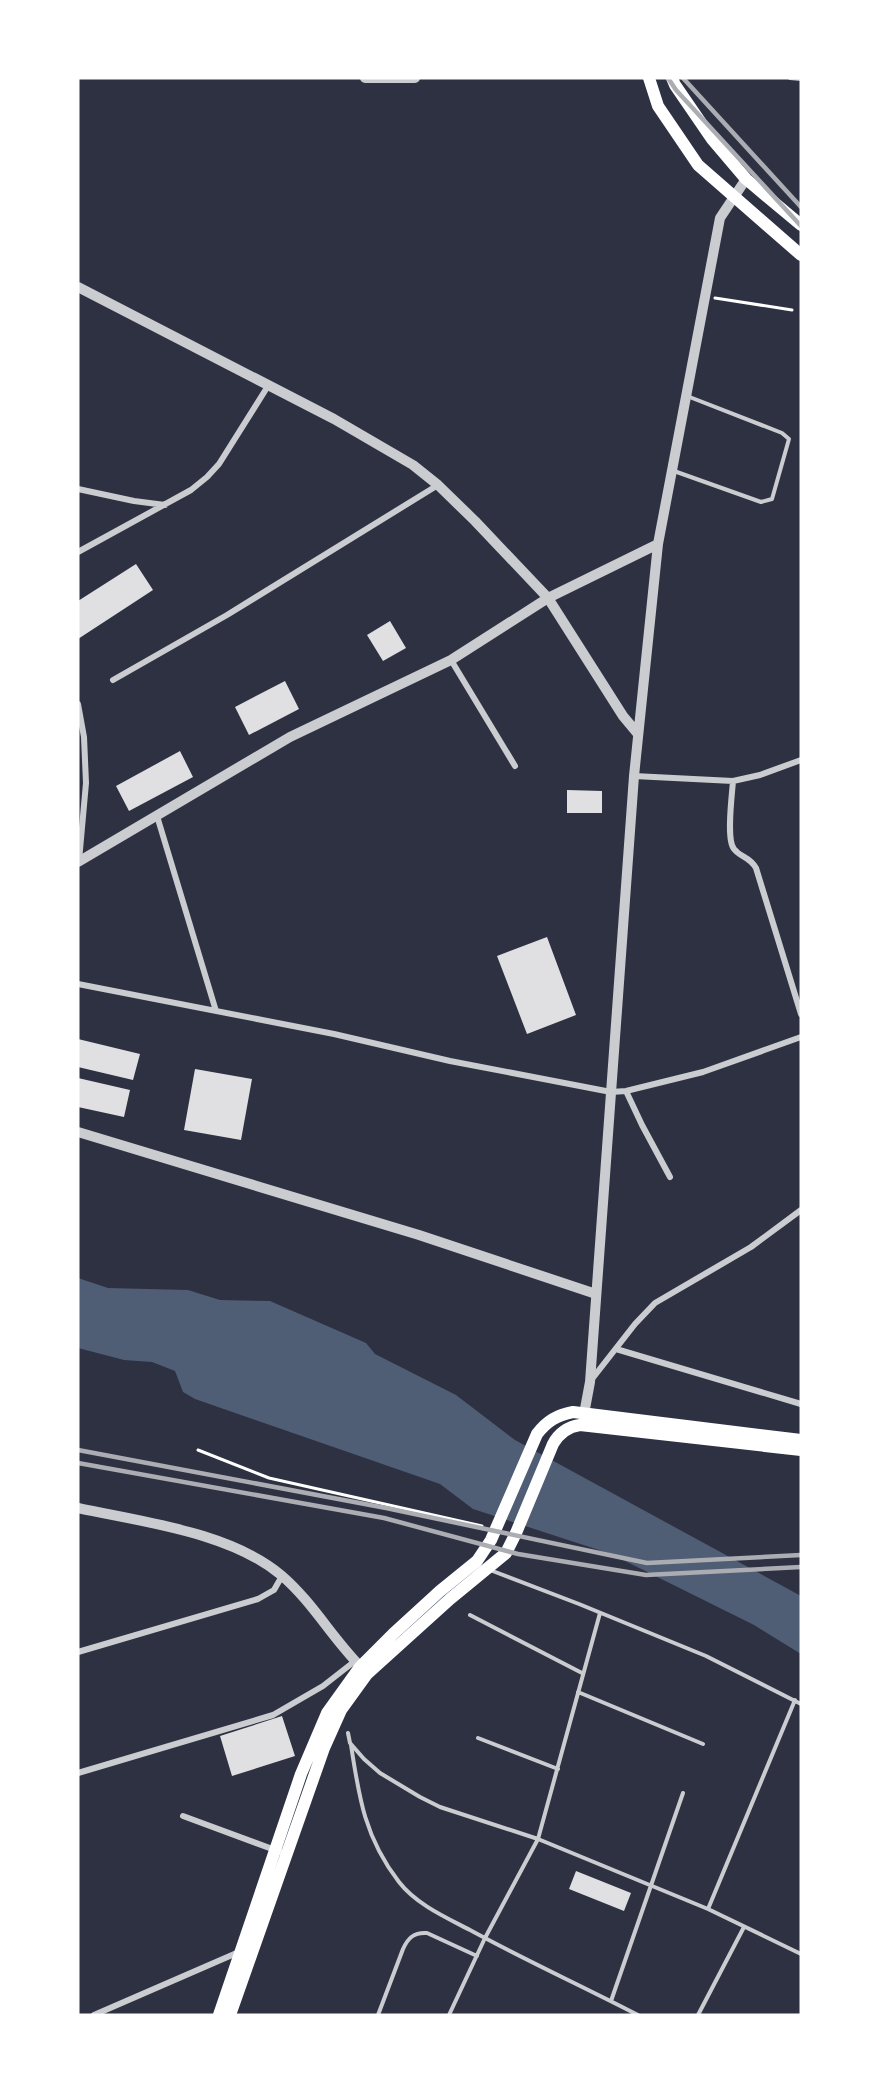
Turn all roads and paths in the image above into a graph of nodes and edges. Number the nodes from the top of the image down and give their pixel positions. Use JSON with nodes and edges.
{"nodes":[{"id":1,"x":365,"y":78,"type":"edge"},
{"id":2,"x":415,"y":78,"type":"edge"},
{"id":3,"x":649,"y":78,"type":"edge"},
{"id":4,"x":672,"y":78,"type":"edge"},
{"id":5,"x":790,"y":78,"type":"edge"},
{"id":6,"x":801,"y":79,"type":"edge"},
{"id":7,"x":746,"y":179,"type":"junction"},
{"id":8,"x":735,"y":197,"type":"junction"},
{"id":9,"x":801,"y":225,"type":"edge"},
{"id":10,"x":801,"y":255,"type":"edge"},
{"id":11,"x":78,"y":287,"type":"edge"},
{"id":12,"x":705,"y":296,"type":"junction"},
{"id":13,"x":792,"y":310,"type":"dead end"},
{"id":14,"x":268,"y":386,"type":"junction"},
{"id":15,"x":686,"y":396,"type":"junction"},
{"id":16,"x":672,"y":470,"type":"junction"},
{"id":17,"x":438,"y":485,"type":"junction"},
{"id":18,"x":78,"y":489,"type":"edge"},
{"id":19,"x":165,"y":505,"type":"junction"},
{"id":20,"x":657,"y":544,"type":"junction"},
{"id":21,"x":78,"y":552,"type":"edge"},
{"id":22,"x":548,"y":598,"type":"junction"},
{"id":23,"x":451,"y":660,"type":"junction"},
{"id":24,"x":113,"y":680,"type":"dead end"},
{"id":25,"x":78,"y":704,"type":"edge"},
{"id":26,"x":638,"y":734,"type":"junction"},
{"id":27,"x":801,"y":760,"type":"edge"},
{"id":28,"x":515,"y":766,"type":"dead end"},
{"id":29,"x":634,"y":776,"type":"junction"},
{"id":30,"x":733,"y":781,"type":"junction"},
{"id":31,"x":156,"y":816,"type":"junction"},
{"id":32,"x":78,"y":862,"type":"edge"},
{"id":33,"x":78,"y":984,"type":"edge"},
{"id":34,"x":216,"y":1011,"type":"junction"},
{"id":35,"x":801,"y":1014,"type":"edge"},
{"id":36,"x":801,"y":1037,"type":"edge"},
{"id":37,"x":626,"y":1091,"type":"junction"},
{"id":38,"x":611,"y":1092,"type":"junction"},
{"id":39,"x":78,"y":1132,"type":"edge"},
{"id":40,"x":670,"y":1177,"type":"dead end"},
{"id":41,"x":801,"y":1210,"type":"edge"},
{"id":42,"x":596,"y":1294,"type":"junction"},
{"id":43,"x":616,"y":1349,"type":"junction"},
{"id":44,"x":590,"y":1382,"type":"junction"},
{"id":45,"x":801,"y":1404,"type":"edge"},
{"id":46,"x":584,"y":1414,"type":"junction"},
{"id":47,"x":801,"y":1440,"type":"edge"},
{"id":48,"x":198,"y":1450,"type":"dead end"},
{"id":49,"x":801,"y":1450,"type":"edge"},
{"id":50,"x":78,"y":1508,"type":"edge"},
{"id":51,"x":497,"y":1526,"type":"junction"},
{"id":52,"x":488,"y":1569,"type":"junction"},
{"id":53,"x":282,"y":1576,"type":"junction"},
{"id":54,"x":420,"y":1609,"type":"junction"},
{"id":55,"x":600,"y":1613,"type":"junction"},
{"id":56,"x":470,"y":1615,"type":"dead end"},
{"id":57,"x":431,"y":1617,"type":"junction"},
{"id":58,"x":78,"y":1652,"type":"edge"},
{"id":59,"x":361,"y":1667,"type":"junction"},
{"id":60,"x":582,"y":1674,"type":"junction"},
{"id":61,"x":578,"y":1692,"type":"junction"},
{"id":62,"x":795,"y":1700,"type":"junction"},
{"id":63,"x":801,"y":1704,"type":"edge"},
{"id":64,"x":348,"y":1733,"type":"dead end"},
{"id":65,"x":478,"y":1738,"type":"dead end"},
{"id":66,"x":350,"y":1743,"type":"junction"},
{"id":67,"x":704,"y":1744,"type":"dead end"},
{"id":68,"x":558,"y":1769,"type":"junction"},
{"id":69,"x":78,"y":1773,"type":"edge"},
{"id":70,"x":683,"y":1793,"type":"dead end"},
{"id":71,"x":183,"y":1815,"type":"dead end"},
{"id":72,"x":538,"y":1839,"type":"junction"},
{"id":73,"x":281,"y":1852,"type":"junction"},
{"id":74,"x":650,"y":1887,"type":"junction"},
{"id":75,"x":708,"y":1909,"type":"junction"},
{"id":76,"x":744,"y":1927,"type":"junction"},
{"id":77,"x":485,"y":1938,"type":"junction"},
{"id":78,"x":247,"y":1950,"type":"junction"},
{"id":79,"x":801,"y":1954,"type":"edge"},
{"id":80,"x":477,"y":1956,"type":"junction"},
{"id":81,"x":611,"y":2001,"type":"junction"},
{"id":82,"x":94,"y":2015,"type":"edge"},
{"id":83,"x":219,"y":2015,"type":"edge"},
{"id":84,"x":230,"y":2015,"type":"edge"},
{"id":85,"x":378,"y":2015,"type":"edge"},
{"id":86,"x":449,"y":2015,"type":"edge"},
{"id":87,"x":638,"y":2015,"type":"edge"},
{"id":88,"x":698,"y":2015,"type":"edge"}],
"edges":[{"from":1,"to":2,"type":"street"},
{"from":3,"to":8,"type":"main road"},
{"from":4,"to":7,"type":"main road"},
{"from":5,"to":6,"type":"lane"},
{"from":7,"to":8,"type":"street"},
{"from":7,"to":9,"type":"main road"},
{"from":8,"to":10,"type":"main road"},
{"from":8,"to":12,"type":"street"},
{"from":11,"to":14,"type":"street"},
{"from":12,"to":13,"type":"path"},
{"from":12,"to":15,"type":"street"},
{"from":14,"to":17,"type":"street"},
{"from":14,"to":19,"type":"street"},
{"from":15,"to":16,"type":"street"},
{"from":15,"to":16,"type":"lane"},
{"from":16,"to":20,"type":"street"},
{"from":17,"to":22,"type":"street"},
{"from":17,"to":24,"type":"street"},
{"from":18,"to":19,"type":"street"},
{"from":19,"to":21,"type":"street"},
{"from":20,"to":22,"type":"street"},
{"from":20,"to":26,"type":"street"},
{"from":22,"to":23,"type":"street"},
{"from":22,"to":26,"type":"street"},
{"from":23,"to":28,"type":"street"},
{"from":23,"to":31,"type":"street"},
{"from":25,"to":32,"type":"street"},
{"from":26,"to":29,"type":"street"},
{"from":27,"to":30,"type":"street"},
{"from":29,"to":30,"type":"street"},
{"from":29,"to":38,"type":"street"},
{"from":30,"to":35,"type":"street"},
{"from":31,"to":32,"type":"street"},
{"from":31,"to":34,"type":"street"},
{"from":33,"to":34,"type":"street"},
{"from":34,"to":38,"type":"street"},
{"from":36,"to":37,"type":"street"},
{"from":37,"to":38,"type":"street"},
{"from":37,"to":40,"type":"street"},
{"from":38,"to":42,"type":"street"},
{"from":39,"to":42,"type":"street"},
{"from":41,"to":43,"type":"street"},
{"from":42,"to":44,"type":"street"},
{"from":43,"to":44,"type":"street"},
{"from":43,"to":45,"type":"street"},
{"from":44,"to":46,"type":"street"},
{"from":46,"to":47,"type":"main road"},
{"from":46,"to":51,"type":"main road"},
{"from":48,"to":51,"type":"path"},
{"from":49,"to":52,"type":"main road"},
{"from":50,"to":53,"type":"street"},
{"from":51,"to":54,"type":"main road"},
{"from":52,"to":55,"type":"lane"},
{"from":52,"to":57,"type":"main road"},
{"from":53,"to":58,"type":"street"},
{"from":53,"to":59,"type":"street"},
{"from":54,"to":57,"type":"main road"},
{"from":54,"to":59,"type":"main road"},
{"from":55,"to":60,"type":"lane"},
{"from":55,"to":62,"type":"lane"},
{"from":56,"to":60,"type":"lane"},
{"from":57,"to":59,"type":"main road"},
{"from":59,"to":69,"type":"street"},
{"from":59,"to":73,"type":"main road"},
{"from":60,"to":61,"type":"lane"},
{"from":61,"to":67,"type":"lane"},
{"from":61,"to":68,"type":"lane"},
{"from":62,"to":63,"type":"lane"},
{"from":62,"to":75,"type":"lane"},
{"from":64,"to":66,"type":"lane"},
{"from":65,"to":68,"type":"lane"},
{"from":66,"to":72,"type":"lane"},
{"from":66,"to":77,"type":"lane"},
{"from":68,"to":72,"type":"lane"},
{"from":70,"to":74,"type":"lane"},
{"from":71,"to":73,"type":"street"},
{"from":72,"to":74,"type":"lane"},
{"from":72,"to":77,"type":"lane"},
{"from":73,"to":78,"type":"main road"},
{"from":74,"to":75,"type":"lane"},
{"from":74,"to":81,"type":"lane"},
{"from":75,"to":76,"type":"lane"},
{"from":76,"to":79,"type":"lane"},
{"from":76,"to":88,"type":"lane"},
{"from":77,"to":80,"type":"lane"},
{"from":77,"to":81,"type":"lane"},
{"from":78,"to":82,"type":"street"},
{"from":78,"to":83,"type":"main road"},
{"from":78,"to":84,"type":"main road"},
{"from":80,"to":85,"type":"lane"},
{"from":80,"to":86,"type":"lane"},
{"from":81,"to":87,"type":"lane"}]}
